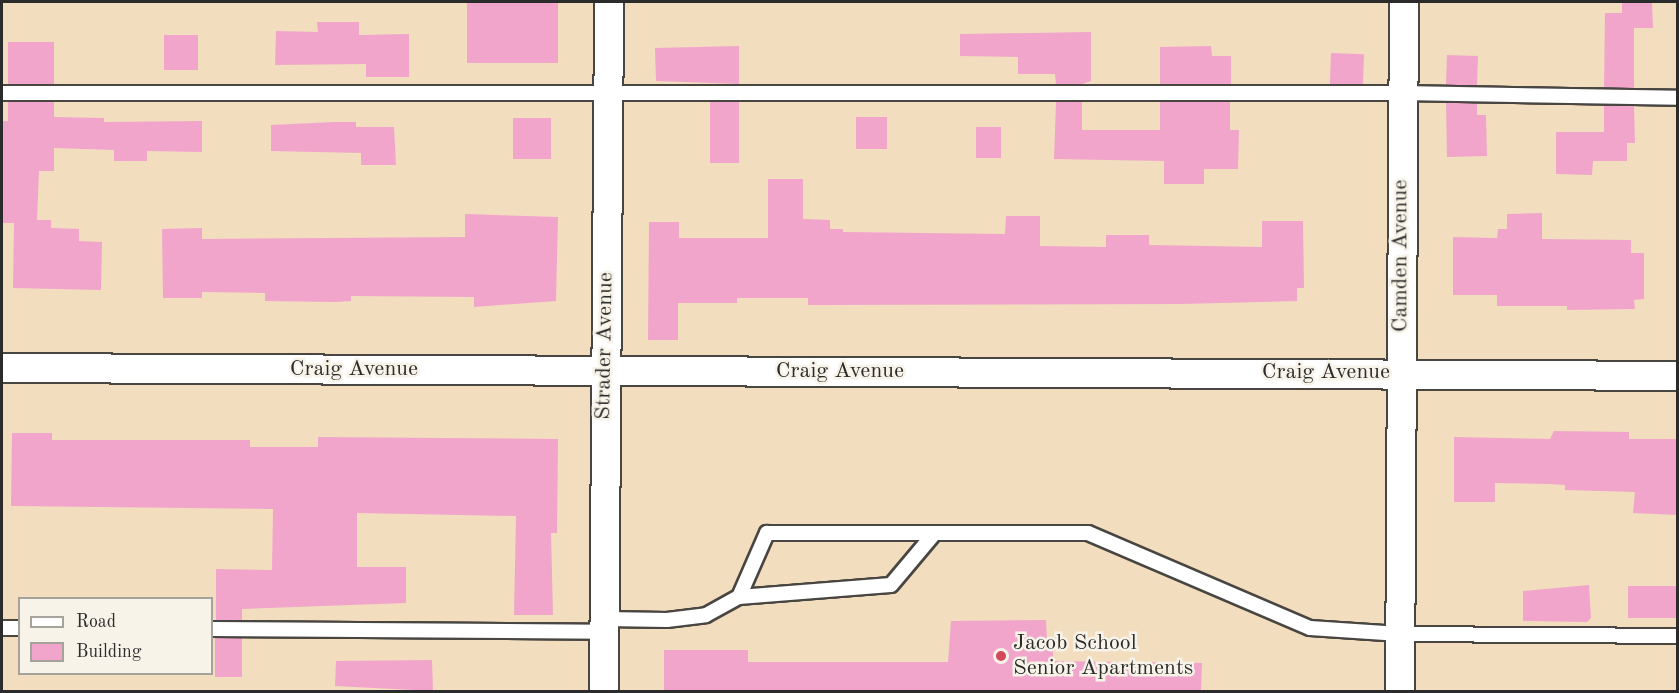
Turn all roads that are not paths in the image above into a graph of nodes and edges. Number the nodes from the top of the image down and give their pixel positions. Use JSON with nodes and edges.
{"nodes":[{"id":1,"x":609,"y":2,"type":"edge"},
{"id":2,"x":1404,"y":2,"type":"edge"},
{"id":3,"x":2,"y":93,"type":"edge"},
{"id":4,"x":1402,"y":93,"type":"junction"},
{"id":5,"x":608,"y":94,"type":"junction"},
{"id":6,"x":1677,"y":98,"type":"edge"},
{"id":7,"x":2,"y":368,"type":"edge"},
{"id":8,"x":605,"y":371,"type":"junction"},
{"id":9,"x":1401,"y":374,"type":"junction"},
{"id":10,"x":1677,"y":376,"type":"edge"},
{"id":11,"x":933,"y":535,"type":"junction"},
{"id":12,"x":739,"y":597,"type":"junction"},
{"id":13,"x":604,"y":625,"type":"junction"},
{"id":14,"x":2,"y":628,"type":"edge"},
{"id":15,"x":18,"y":628,"type":"edge"},
{"id":16,"x":213,"y":629,"type":"edge"},
{"id":17,"x":1400,"y":634,"type":"junction"},
{"id":18,"x":1677,"y":636,"type":"edge"},
{"id":19,"x":604,"y":692,"type":"edge"},
{"id":20,"x":1400,"y":692,"type":"edge"}],
"edges":[{"from":1,"to":5,"type":"street","name":"Strader Avenue"},
{"from":2,"to":4,"type":"street","name":"Camden Avenue"},
{"from":3,"to":5,"type":"lane"},
{"from":4,"to":5,"type":"lane"},
{"from":4,"to":6,"type":"lane"},
{"from":4,"to":9,"type":"street","name":"Camden Avenue"},
{"from":5,"to":8,"type":"street","name":"Strader Avenue"},
{"from":7,"to":8,"type":"street","name":"Craig Avenue"},
{"from":8,"to":9,"type":"street","name":"Craig Avenue"},
{"from":8,"to":13,"type":"street","name":"Strader Avenue"},
{"from":9,"to":10,"type":"street","name":"Craig Avenue"},
{"from":9,"to":17,"type":"street","name":"Camden Avenue"},
{"from":11,"to":12,"type":"lane"},
{"from":11,"to":12,"type":"lane"},
{"from":11,"to":17,"type":"lane"},
{"from":12,"to":13,"type":"lane"},
{"from":13,"to":16,"type":"lane"},
{"from":13,"to":19,"type":"street","name":"Strader Avenue"},
{"from":14,"to":15,"type":"lane"},
{"from":17,"to":18,"type":"lane"},
{"from":17,"to":20,"type":"street","name":"Camden Avenue"}]}
